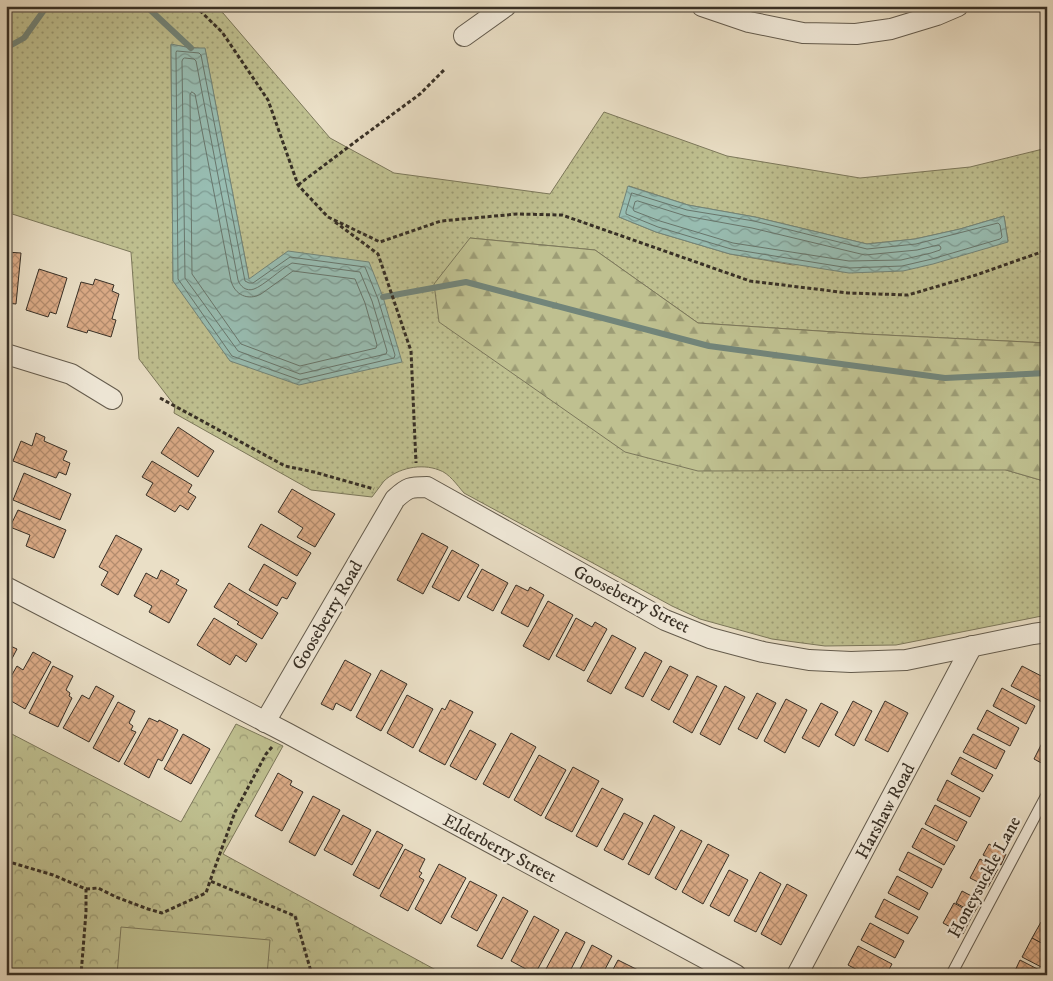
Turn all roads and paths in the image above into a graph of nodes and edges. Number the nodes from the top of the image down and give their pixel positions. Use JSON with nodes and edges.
{"nodes":[{"id":1,"x":194,"y":6,"type":"edge"},
{"id":2,"x":506,"y":6,"type":"edge"},
{"id":3,"x":702,"y":6,"type":"edge"},
{"id":4,"x":958,"y":6,"type":"edge"},
{"id":5,"x":464,"y":36,"type":"dead end"},
{"id":6,"x":446,"y":69,"type":"dead end"},
{"id":7,"x":298,"y":185,"type":"junction"},
{"id":8,"x":328,"y":217,"type":"junction"},
{"id":9,"x":1047,"y":250,"type":"edge"},
{"id":10,"x":6,"y":354,"type":"edge"},
{"id":11,"x":160,"y":398,"type":"dead end"},
{"id":12,"x":112,"y":399,"type":"dead end"},
{"id":13,"x":416,"y":463,"type":"dead end"},
{"id":14,"x":374,"y":489,"type":"dead end"},
{"id":15,"x":390,"y":508,"type":"joint"},
{"id":16,"x":6,"y":587,"type":"edge"},
{"id":17,"x":1047,"y":632,"type":"edge"},
{"id":18,"x":972,"y":646,"type":"junction"},
{"id":19,"x":264,"y":722,"type":"junction"},
{"id":20,"x":274,"y":745,"type":"dead end"},
{"id":21,"x":1047,"y":794,"type":"edge"},
{"id":22,"x":6,"y":861,"type":"edge"},
{"id":23,"x":210,"y":881,"type":"junction"},
{"id":24,"x":86,"y":889,"type":"junction"},
{"id":25,"x":81,"y":975,"type":"edge"},
{"id":26,"x":312,"y":975,"type":"edge"},
{"id":27,"x":736,"y":975,"type":"edge"},
{"id":28,"x":797,"y":975,"type":"edge"},
{"id":29,"x":951,"y":975,"type":"edge"}],
"edges":[{"from":1,"to":7,"type":"path"},
{"from":2,"to":5,"type":"street"},
{"from":3,"to":4,"type":"street"},
{"from":6,"to":7,"type":"path"},
{"from":7,"to":8,"type":"path"},
{"from":8,"to":9,"type":"path"},
{"from":8,"to":13,"type":"path"},
{"from":10,"to":12,"type":"street"},
{"from":11,"to":14,"type":"path"},
{"from":15,"to":18,"type":"street","name":"Gooseberry Street"},
{"from":15,"to":19,"type":"street","name":"Gooseberry Road"},
{"from":16,"to":19,"type":"street","name":"Elderberry Street"},
{"from":17,"to":18,"type":"street","name":"Gooseberry Street"},
{"from":18,"to":28,"type":"street","name":"Harshaw Road"},
{"from":19,"to":27,"type":"street","name":"Elderberry Street"},
{"from":20,"to":23,"type":"path"},
{"from":21,"to":29,"type":"lane","name":"Honeysuckle Lane"},
{"from":22,"to":24,"type":"path"},
{"from":23,"to":24,"type":"path"},
{"from":23,"to":26,"type":"path"},
{"from":24,"to":25,"type":"path"}]}
